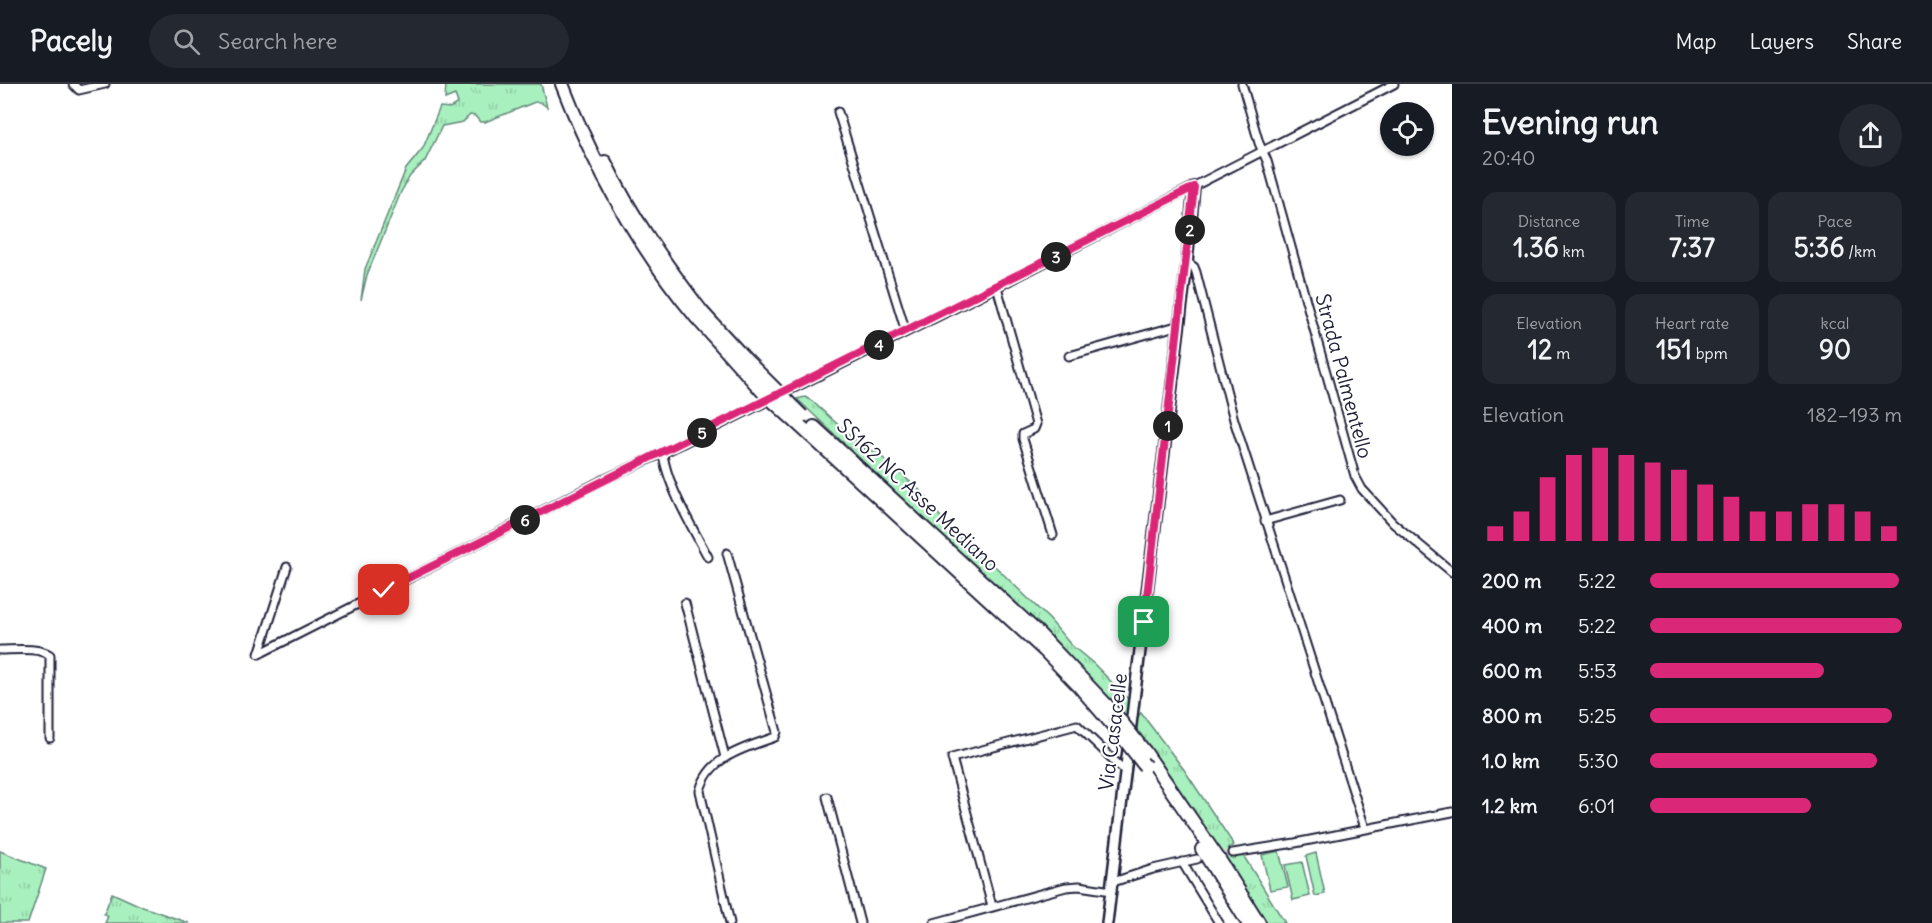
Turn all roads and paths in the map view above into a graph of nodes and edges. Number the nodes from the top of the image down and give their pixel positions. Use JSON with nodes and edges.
{"nodes":[{"id":1,"x":73,"y":84,"type":"edge"},
{"id":2,"x":105,"y":84,"type":"edge"},
{"id":3,"x":562,"y":84,"type":"edge"},
{"id":4,"x":571,"y":84,"type":"edge"},
{"id":5,"x":1242,"y":84,"type":"edge"},
{"id":6,"x":1394,"y":84,"type":"edge"},
{"id":7,"x":838,"y":112,"type":"dead end"},
{"id":8,"x":1263,"y":152,"type":"junction"},
{"id":9,"x":1194,"y":187,"type":"junction"},
{"id":10,"x":630,"y":217,"type":"junction"},
{"id":11,"x":1187,"y":262,"type":"junction"},
{"id":12,"x":997,"y":286,"type":"junction"},
{"id":13,"x":1180,"y":325,"type":"junction"},
{"id":14,"x":906,"y":332,"type":"junction"},
{"id":15,"x":1069,"y":356,"type":"dead end"},
{"id":16,"x":799,"y":419,"type":"junction"},
{"id":17,"x":663,"y":453,"type":"junction"},
{"id":18,"x":1340,"y":500,"type":"dead end"},
{"id":19,"x":1265,"y":521,"type":"junction"},
{"id":20,"x":1053,"y":535,"type":"dead end"},
{"id":21,"x":728,"y":553,"type":"dead end"},
{"id":22,"x":708,"y":557,"type":"dead end"},
{"id":23,"x":287,"y":567,"type":"dead end"},
{"id":24,"x":1452,"y":572,"type":"edge"},
{"id":25,"x":685,"y":603,"type":"dead end"},
{"id":26,"x":0,"y":650,"type":"edge"},
{"id":27,"x":50,"y":738,"type":"dead end"},
{"id":28,"x":725,"y":757,"type":"junction"},
{"id":29,"x":1126,"y":772,"type":"junction"},
{"id":30,"x":827,"y":797,"type":"dead end"},
{"id":31,"x":1452,"y":812,"type":"edge"},
{"id":32,"x":1365,"y":828,"type":"junction"},
{"id":33,"x":1233,"y":853,"type":"tunnel mouth"},
{"id":34,"x":1197,"y":859,"type":"dead end"},
{"id":35,"x":1182,"y":862,"type":"junction"},
{"id":36,"x":1112,"y":887,"type":"junction"},
{"id":37,"x":992,"y":906,"type":"junction"},
{"id":38,"x":1215,"y":922,"type":"edge"},
{"id":39,"x":730,"y":923,"type":"edge"},
{"id":40,"x":860,"y":923,"type":"edge"},
{"id":41,"x":934,"y":923,"type":"edge"},
{"id":42,"x":1107,"y":923,"type":"edge"},
{"id":43,"x":1248,"y":923,"type":"edge"},
{"id":44,"x":1259,"y":923,"type":"edge"}],
"edges":[{"from":1,"to":2,"type":"street"},
{"from":3,"to":10,"type":"highway","name":"SS162 NC Asse Mediano"},
{"from":4,"to":10,"type":"highway","name":"SS162 NC Asse Mediano"},
{"from":5,"to":8,"type":"street","name":"Strada Palmentello"},
{"from":6,"to":8,"type":"street"},
{"from":7,"to":14,"type":"street"},
{"from":8,"to":9,"type":"street"},
{"from":8,"to":24,"type":"street","name":"Strada Palmentello"},
{"from":9,"to":11,"type":"street","name":"Via Casacelle"},
{"from":9,"to":12,"type":"street"},
{"from":10,"to":16,"type":"highway","name":"SS162 NC Asse Mediano","bridge":true},
{"from":11,"to":13,"type":"street","name":"Via Casacelle"},
{"from":11,"to":19,"type":"street"},
{"from":12,"to":14,"type":"street"},
{"from":12,"to":20,"type":"street"},
{"from":13,"to":15,"type":"street"},
{"from":13,"to":29,"type":"street","name":"Via Casacelle"},
{"from":14,"to":17,"type":"street"},
{"from":16,"to":43,"type":"highway","name":"SS162 NC Asse Mediano","bridge":true},
{"from":16,"to":44,"type":"highway","name":"SS162 NC Asse Mediano","bridge":true},
{"from":17,"to":22,"type":"street"},
{"from":17,"to":23,"type":"street"},
{"from":18,"to":19,"type":"street"},
{"from":19,"to":32,"type":"street"},
{"from":21,"to":28,"type":"street"},
{"from":25,"to":28,"type":"street"},
{"from":26,"to":27,"type":"street"},
{"from":28,"to":39,"type":"street"},
{"from":29,"to":36,"type":"street","name":"Via Casacelle"},
{"from":29,"to":37,"type":"street"},
{"from":30,"to":40,"type":"street"},
{"from":31,"to":32,"type":"street"},
{"from":32,"to":33,"type":"street"},
{"from":34,"to":35,"type":"street"},
{"from":35,"to":36,"type":"street"},
{"from":35,"to":38,"type":"street"},
{"from":36,"to":37,"type":"street"},
{"from":36,"to":42,"type":"street","name":"Via Casacelle"},
{"from":37,"to":41,"type":"street"}]}
